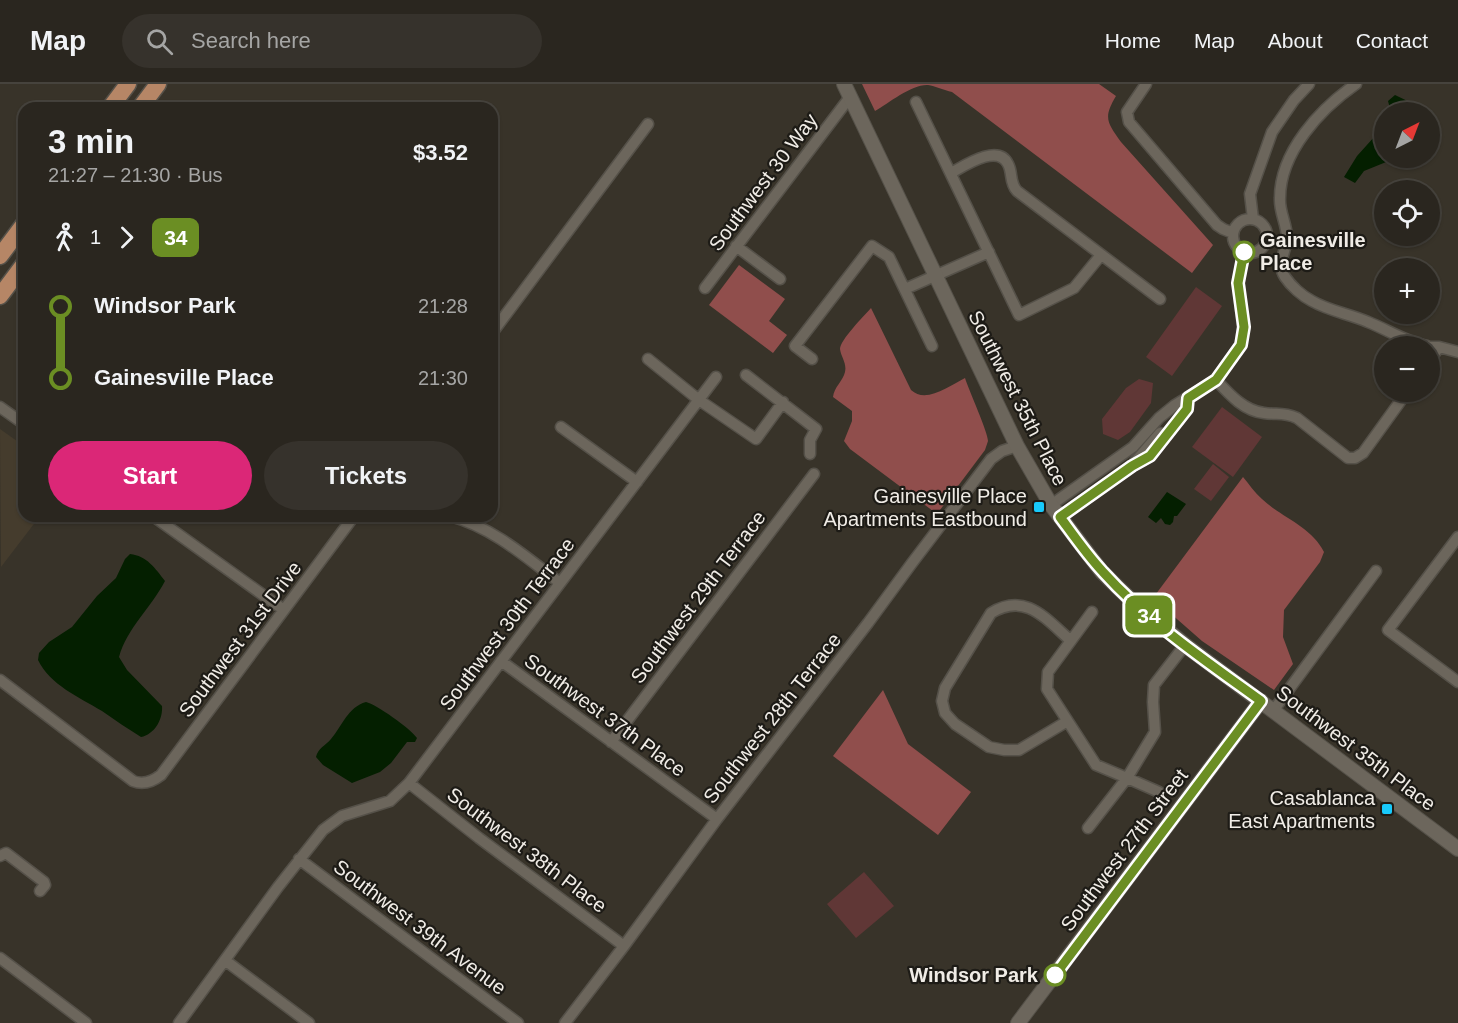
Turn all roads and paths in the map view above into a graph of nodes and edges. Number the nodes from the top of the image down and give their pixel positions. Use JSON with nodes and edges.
{"nodes":[{"id":1,"x":128,"y":84,"type":"edge"},
{"id":2,"x":158,"y":84,"type":"edge"},
{"id":3,"x":844,"y":84,"type":"edge"},
{"id":4,"x":1146,"y":84,"type":"edge"},
{"id":5,"x":1309,"y":84,"type":"edge"},
{"id":6,"x":1356,"y":84,"type":"edge"},
{"id":7,"x":850,"y":97,"type":"junction"},
{"id":8,"x":114,"y":102,"type":"edge"},
{"id":9,"x":144,"y":102,"type":"edge"},
{"id":10,"x":916,"y":102,"type":"dead end"},
{"id":11,"x":648,"y":124,"type":"dead end"},
{"id":12,"x":951,"y":173,"type":"junction"},
{"id":13,"x":1252,"y":219,"type":"junction"},
{"id":14,"x":18,"y":232,"type":"edge"},
{"id":15,"x":1233,"y":233,"type":"junction"},
{"id":16,"x":1267,"y":239,"type":"junction"},
{"id":17,"x":1287,"y":240,"type":"junction"},
{"id":18,"x":736,"y":246,"type":"junction"},
{"id":19,"x":989,"y":252,"type":"junction"},
{"id":20,"x":1244,"y":252,"type":"junction"},
{"id":21,"x":1101,"y":255,"type":"junction"},
{"id":22,"x":0,"y":256,"type":"edge"},
{"id":23,"x":18,"y":272,"type":"edge"},
{"id":24,"x":934,"y":275,"type":"junction"},
{"id":25,"x":780,"y":279,"type":"dead end"},
{"id":26,"x":705,"y":288,"type":"dead end"},
{"id":27,"x":905,"y":289,"type":"junction"},
{"id":28,"x":0,"y":296,"type":"edge"},
{"id":29,"x":1160,"y":299,"type":"dead end"},
{"id":30,"x":498,"y":325,"type":"edge"},
{"id":31,"x":1399,"y":336,"type":"edge"},
{"id":32,"x":932,"y":346,"type":"dead end"},
{"id":33,"x":1440,"y":349,"type":"edge"},
{"id":34,"x":1458,"y":352,"type":"edge"},
{"id":35,"x":648,"y":359,"type":"dead end"},
{"id":36,"x":812,"y":359,"type":"dead end"},
{"id":37,"x":746,"y":375,"type":"dead end"},
{"id":38,"x":716,"y":377,"type":"dead end"},
{"id":39,"x":1216,"y":380,"type":"junction"},
{"id":40,"x":1188,"y":398,"type":"junction"},
{"id":41,"x":699,"y":400,"type":"junction"},
{"id":42,"x":783,"y":402,"type":"junction"},
{"id":43,"x":1400,"y":402,"type":"edge"},
{"id":44,"x":0,"y":407,"type":"edge"},
{"id":45,"x":18,"y":420,"type":"edge"},
{"id":46,"x":561,"y":427,"type":"dead end"},
{"id":47,"x":1150,"y":436,"type":"junction"},
{"id":48,"x":1017,"y":446,"type":"junction"},
{"id":49,"x":810,"y":454,"type":"dead end"},
{"id":50,"x":1132,"y":466,"type":"junction"},
{"id":51,"x":814,"y":474,"type":"dead end"},
{"id":52,"x":637,"y":482,"type":"junction"},
{"id":53,"x":1051,"y":505,"type":"junction"},
{"id":54,"x":1060,"y":517,"type":"junction"},
{"id":55,"x":161,"y":522,"type":"edge"},
{"id":56,"x":350,"y":522,"type":"edge"},
{"id":57,"x":471,"y":522,"type":"edge"},
{"id":58,"x":1458,"y":537,"type":"edge"},
{"id":59,"x":1376,"y":571,"type":"dead end"},
{"id":60,"x":560,"y":583,"type":"junction"},
{"id":61,"x":284,"y":610,"type":"junction"},
{"id":62,"x":1092,"y":612,"type":"dead end"},
{"id":63,"x":1070,"y":640,"type":"junction"},
{"id":64,"x":1185,"y":645,"type":"junction"},
{"id":65,"x":501,"y":661,"type":"junction"},
{"id":66,"x":0,"y":680,"type":"edge"},
{"id":67,"x":1458,"y":682,"type":"edge"},
{"id":68,"x":1261,"y":701,"type":"junction"},
{"id":69,"x":1273,"y":711,"type":"junction"},
{"id":70,"x":1066,"y":722,"type":"junction"},
{"id":71,"x":611,"y":742,"type":"junction"},
{"id":72,"x":1127,"y":778,"type":"junction"},
{"id":73,"x":409,"y":783,"type":"junction"},
{"id":74,"x":1159,"y":792,"type":"dead end"},
{"id":75,"x":717,"y":819,"type":"junction"},
{"id":76,"x":1088,"y":828,"type":"dead end"},
{"id":77,"x":1458,"y":849,"type":"edge"},
{"id":78,"x":0,"y":856,"type":"edge"},
{"id":79,"x":300,"y":860,"type":"junction"},
{"id":80,"x":40,"y":891,"type":"dead end"},
{"id":81,"x":624,"y":946,"type":"junction"},
{"id":82,"x":0,"y":958,"type":"edge"},
{"id":83,"x":226,"y":961,"type":"junction"},
{"id":84,"x":86,"y":1023,"type":"edge"},
{"id":85,"x":179,"y":1023,"type":"edge"},
{"id":86,"x":309,"y":1023,"type":"edge"},
{"id":87,"x":518,"y":1023,"type":"edge"},
{"id":88,"x":565,"y":1023,"type":"edge"},
{"id":89,"x":1018,"y":1023,"type":"edge"}],
"edges":[{"from":1,"to":8,"type":"main road"},
{"from":2,"to":9,"type":"main road"},
{"from":3,"to":7,"type":"street","name":"Southwest 35th Place"},
{"from":4,"to":15,"type":"street"},
{"from":5,"to":13,"type":"street"},
{"from":6,"to":17,"type":"street"},
{"from":7,"to":18,"type":"street","name":"Southwest 30 Way"},
{"from":7,"to":24,"type":"street","name":"Southwest 35th Place"},
{"from":10,"to":12,"type":"street"},
{"from":11,"to":30,"type":"street"},
{"from":12,"to":19,"type":"street"},
{"from":12,"to":21,"type":"street"},
{"from":13,"to":15,"type":"street"},
{"from":13,"to":16,"type":"street"},
{"from":14,"to":22,"type":"main road"},
{"from":15,"to":20,"type":"street"},
{"from":16,"to":17,"type":"street"},
{"from":16,"to":20,"type":"street"},
{"from":17,"to":31,"type":"street"},
{"from":18,"to":25,"type":"street"},
{"from":18,"to":26,"type":"street","name":"Southwest 30 Way"},
{"from":19,"to":21,"type":"street"},
{"from":19,"to":24,"type":"street"},
{"from":20,"to":39,"type":"street"},
{"from":21,"to":29,"type":"street"},
{"from":23,"to":28,"type":"main road"},
{"from":24,"to":27,"type":"street"},
{"from":24,"to":48,"type":"street","name":"Southwest 35th Place"},
{"from":27,"to":32,"type":"street"},
{"from":27,"to":36,"type":"street"},
{"from":33,"to":34,"type":"street"},
{"from":35,"to":41,"type":"street"},
{"from":37,"to":42,"type":"street"},
{"from":38,"to":41,"type":"street","name":"Southwest 30th Terrace"},
{"from":39,"to":40,"type":"street"},
{"from":39,"to":43,"type":"street"},
{"from":40,"to":47,"type":"street"},
{"from":40,"to":50,"type":"street"},
{"from":41,"to":42,"type":"street"},
{"from":41,"to":52,"type":"street","name":"Southwest 30th Terrace"},
{"from":42,"to":49,"type":"street"},
{"from":44,"to":45,"type":"street"},
{"from":46,"to":52,"type":"street"},
{"from":47,"to":50,"type":"street"},
{"from":47,"to":53,"type":"street"},
{"from":48,"to":53,"type":"street","name":"Southwest 35th Place"},
{"from":48,"to":75,"type":"street","name":"Southwest 28th Terrace"},
{"from":50,"to":54,"type":"street"},
{"from":51,"to":71,"type":"street","name":"Southwest 29th Terrace"},
{"from":52,"to":60,"type":"street","name":"Southwest 30th Terrace"},
{"from":53,"to":54,"type":"street","name":"Southwest 35th Place"},
{"from":54,"to":64,"type":"street","name":"Southwest 35th Place"},
{"from":55,"to":61,"type":"street"},
{"from":56,"to":61,"type":"street","name":"Southwest 31st Drive"},
{"from":57,"to":60,"type":"street"},
{"from":58,"to":67,"type":"street"},
{"from":59,"to":69,"type":"street"},
{"from":60,"to":65,"type":"street","name":"Southwest 30th Terrace"},
{"from":61,"to":66,"type":"street","name":"Southwest 31st Drive"},
{"from":62,"to":63,"type":"street"},
{"from":63,"to":70,"type":"street"},
{"from":63,"to":70,"type":"street"},
{"from":64,"to":68,"type":"street","name":"Southwest 35th Place"},
{"from":64,"to":72,"type":"street"},
{"from":65,"to":71,"type":"street","name":"Southwest 37th Place"},
{"from":65,"to":73,"type":"street","name":"Southwest 30th Terrace"},
{"from":68,"to":69,"type":"street","name":"Southwest 35th Place"},
{"from":68,"to":89,"type":"street","name":"Southwest 27th Street"},
{"from":69,"to":77,"type":"street","name":"Southwest 35th Place"},
{"from":70,"to":72,"type":"street"},
{"from":71,"to":75,"type":"street","name":"Southwest 37th Place"},
{"from":72,"to":74,"type":"street"},
{"from":72,"to":76,"type":"street"},
{"from":73,"to":79,"type":"street","name":"Southwest 30th Terrace"},
{"from":73,"to":81,"type":"street","name":"Southwest 38th Place"},
{"from":75,"to":81,"type":"street","name":"Southwest 28th Terrace"},
{"from":78,"to":80,"type":"street"},
{"from":79,"to":83,"type":"street","name":"Southwest 30th Terrace"},
{"from":79,"to":87,"type":"street","name":"Southwest 39th Avenue"},
{"from":81,"to":88,"type":"street","name":"Southwest 28th Terrace"},
{"from":82,"to":84,"type":"street"},
{"from":83,"to":85,"type":"street","name":"Southwest 30th Terrace"},
{"from":83,"to":86,"type":"street"}]}
